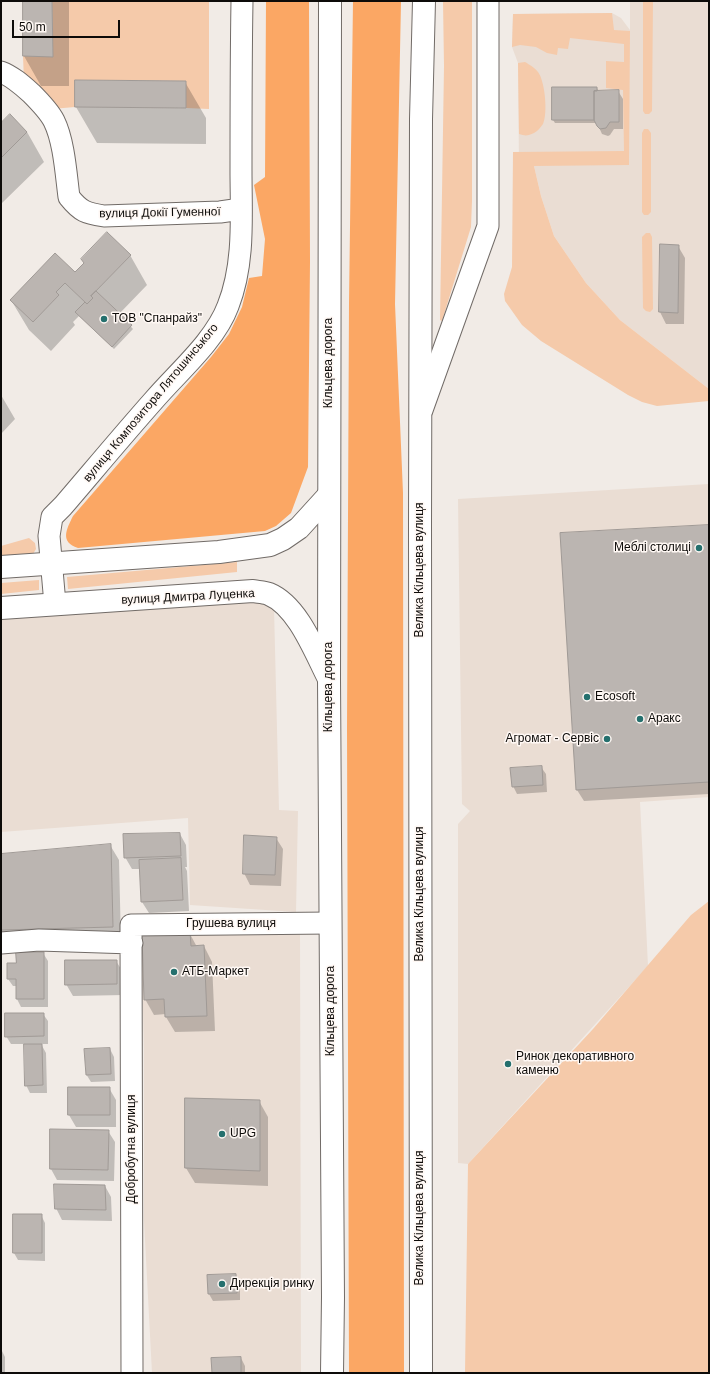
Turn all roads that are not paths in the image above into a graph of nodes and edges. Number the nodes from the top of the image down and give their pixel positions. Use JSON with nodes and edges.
{"nodes":[{"id":1,"x":242,"y":1,"type":"edge"},
{"id":2,"x":330,"y":1,"type":"edge"},
{"id":3,"x":424,"y":1,"type":"edge"},
{"id":4,"x":488,"y":1,"type":"edge"},
{"id":5,"x":1,"y":72,"type":"edge"},
{"id":6,"x":241,"y":210,"type":"junction"},
{"id":7,"x":421,"y":415,"type":"junction"},
{"id":8,"x":329,"y":495,"type":"junction"},
{"id":9,"x":52,"y":563,"type":"junction"},
{"id":10,"x":1,"y":567,"type":"edge"},
{"id":11,"x":55,"y":604,"type":"junction"},
{"id":12,"x":1,"y":608,"type":"edge"},
{"id":13,"x":329,"y":679,"type":"junction"},
{"id":14,"x":330,"y":923,"type":"junction"},
{"id":15,"x":131,"y":934,"type":"junction"},
{"id":16,"x":1,"y":943,"type":"edge"},
{"id":17,"x":132,"y":1373,"type":"edge"},
{"id":18,"x":332,"y":1373,"type":"edge"},
{"id":19,"x":421,"y":1373,"type":"edge"}],
"edges":[{"from":1,"to":6,"type":"street","name":"вулиця Композитора Лятошинського"},
{"from":2,"to":8,"type":"main road","name":"Кільцева дорога"},
{"from":3,"to":7,"type":"main road"},
{"from":4,"to":7,"type":"street"},
{"from":5,"to":6,"type":"street","name":"вулиця Докії Гуменної"},
{"from":6,"to":9,"type":"street","name":"вулиця Композитора Лятошинського"},
{"from":7,"to":19,"type":"main road","name":"Велика Кільцева вулиця"},
{"from":8,"to":9,"type":"main road"},
{"from":8,"to":13,"type":"main road","name":"Кільцева дорога"},
{"from":9,"to":10,"type":"main road"},
{"from":9,"to":11,"type":"street","name":"вулиця Композитора Лятошинського"},
{"from":11,"to":12,"type":"main road","name":"вулиця Дмитра Луценка"},
{"from":11,"to":13,"type":"main road","name":"вулиця Дмитра Луценка"},
{"from":13,"to":14,"type":"main road","name":"Кільцева дорога"},
{"from":14,"to":15,"type":"street","name":"Грушева вулиця"},
{"from":14,"to":18,"type":"main road","name":"Кільцева дорога"},
{"from":15,"to":16,"type":"street","name":"Грушева вулиця"},
{"from":15,"to":17,"type":"street","name":"Добробутна вулиця"}]}
